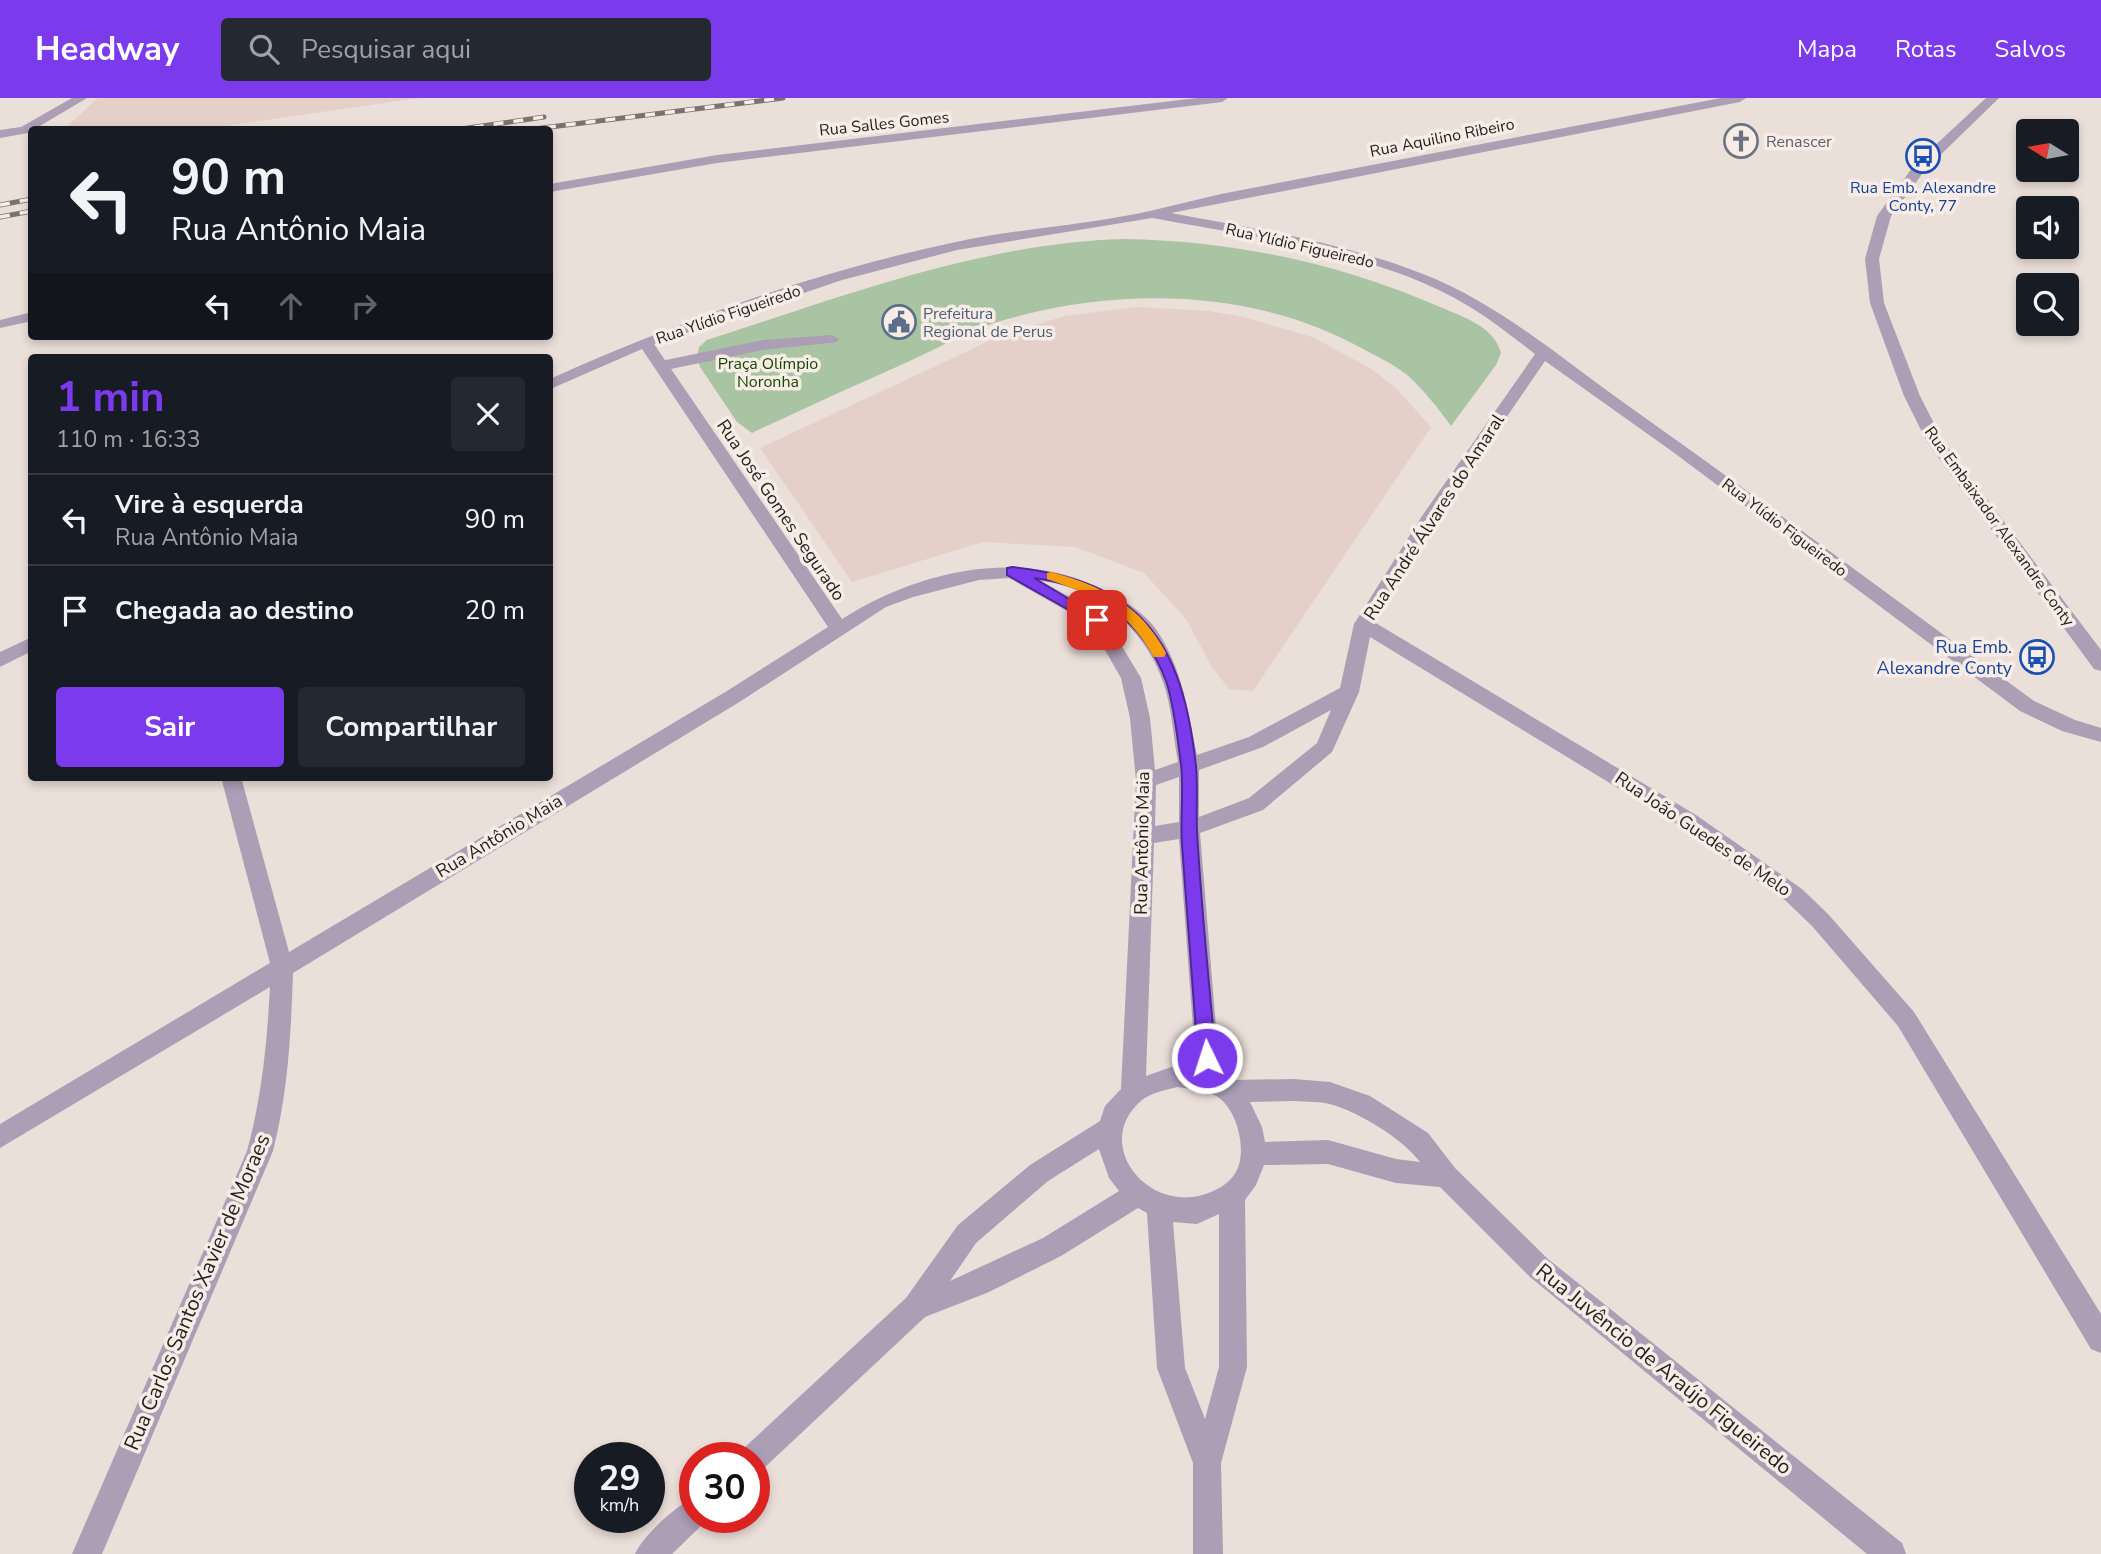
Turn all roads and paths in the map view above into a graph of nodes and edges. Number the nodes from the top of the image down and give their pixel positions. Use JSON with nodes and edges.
{"nodes":[{"id":1,"x":81,"y":98,"type":"edge"},
{"id":2,"x":1222,"y":98,"type":"edge"},
{"id":3,"x":1740,"y":98,"type":"edge"},
{"id":4,"x":1993,"y":98,"type":"edge"},
{"id":5,"x":31,"y":126,"type":"edge"},
{"id":6,"x":28,"y":128,"type":"edge"},
{"id":7,"x":0,"y":134,"type":"edge"},
{"id":8,"x":553,"y":187,"type":"edge"},
{"id":9,"x":1152,"y":214,"type":"junction"},
{"id":10,"x":28,"y":317,"type":"edge"},
{"id":11,"x":0,"y":324,"type":"edge"},
{"id":12,"x":832,"y":339,"type":"dead end"},
{"id":13,"x":645,"y":342,"type":"junction"},
{"id":14,"x":1544,"y":352,"type":"junction"},
{"id":15,"x":661,"y":366,"type":"junction"},
{"id":16,"x":553,"y":383,"type":"edge"},
{"id":17,"x":1012,"y":572,"type":"junction"},
{"id":18,"x":1363,"y":624,"type":"junction"},
{"id":19,"x":839,"y":629,"type":"junction"},
{"id":20,"x":28,"y":645,"type":"edge"},
{"id":21,"x":0,"y":660,"type":"edge"},
{"id":22,"x":2101,"y":664,"type":"edge"},
{"id":23,"x":1349,"y":692,"type":"junction"},
{"id":24,"x":2101,"y":735,"type":"edge"},
{"id":25,"x":1189,"y":767,"type":"junction"},
{"id":26,"x":232,"y":781,"type":"edge"},
{"id":27,"x":1146,"y":781,"type":"junction"},
{"id":28,"x":1189,"y":829,"type":"junction"},
{"id":29,"x":1144,"y":836,"type":"junction"},
{"id":30,"x":282,"y":966,"type":"junction"},
{"id":31,"x":1219,"y":1087,"type":"junction"},
{"id":32,"x":1133,"y":1091,"type":"junction"},
{"id":33,"x":1109,"y":1129,"type":"junction"},
{"id":34,"x":0,"y":1137,"type":"edge"},
{"id":35,"x":1254,"y":1154,"type":"junction"},
{"id":36,"x":1446,"y":1176,"type":"junction"},
{"id":37,"x":1232,"y":1195,"type":"junction"},
{"id":38,"x":1148,"y":1201,"type":"junction"},
{"id":39,"x":916,"y":1307,"type":"junction"},
{"id":40,"x":2101,"y":1339,"type":"edge"},
{"id":41,"x":770,"y":1443,"type":"edge"},
{"id":42,"x":1207,"y":1463,"type":"junction"},
{"id":43,"x":679,"y":1528,"type":"edge"},
{"id":44,"x":87,"y":1554,"type":"edge"},
{"id":45,"x":650,"y":1554,"type":"edge"},
{"id":46,"x":1208,"y":1554,"type":"edge"},
{"id":47,"x":1891,"y":1554,"type":"edge"}],
"edges":[{"from":1,"to":5,"type":"street"},
{"from":2,"to":8,"type":"street","name":"Rua Salles Gomes"},
{"from":3,"to":9,"type":"street","name":"Rua Aquilino Ribeiro"},
{"from":4,"to":22,"type":"street","name":"Rua Embaixador Alexandre Conty"},
{"from":6,"to":7,"type":"street"},
{"from":9,"to":13,"type":"street","name":"Rua Ylídio Figueiredo"},
{"from":9,"to":14,"type":"street","name":"Rua Ylídio Figueiredo"},
{"from":10,"to":11,"type":"street"},
{"from":12,"to":15,"type":"street"},
{"from":13,"to":15,"type":"street","name":"Rua José Gomes Segurado"},
{"from":13,"to":16,"type":"street","name":"Rua Ylídio Figueiredo"},
{"from":14,"to":18,"type":"street","name":"Rua André Álvares do Amaral"},
{"from":14,"to":24,"type":"street","name":"Rua Ylídio Figueiredo"},
{"from":15,"to":19,"type":"street","name":"Rua José Gomes Segurado"},
{"from":17,"to":19,"type":"street","name":"Rua Antônio Maia"},
{"from":17,"to":25,"type":"street","name":"Rua Antônio Maia"},
{"from":17,"to":27,"type":"street","name":"Rua Antônio Maia"},
{"from":18,"to":23,"type":"street","name":"Rua André Álvares do Amaral"},
{"from":18,"to":40,"type":"street","name":"Rua João Guedes de Melo"},
{"from":19,"to":30,"type":"street","name":"Rua Antônio Maia"},
{"from":20,"to":21,"type":"street"},
{"from":23,"to":25,"type":"street"},
{"from":23,"to":28,"type":"street","name":"Rua André Álvares do Amaral"},
{"from":25,"to":27,"type":"street"},
{"from":25,"to":28,"type":"street","name":"Rua Antônio Maia"},
{"from":26,"to":30,"type":"street","name":"Rua Carlos Santos Xavier de Moraes"},
{"from":27,"to":29,"type":"street","name":"Rua Antônio Maia"},
{"from":28,"to":29,"type":"street","name":"Rua André Álvares do Amaral"},
{"from":28,"to":31,"type":"street","name":"Rua Antônio Maia"},
{"from":29,"to":32,"type":"street","name":"Rua Antônio Maia"},
{"from":30,"to":34,"type":"street","name":"Rua Antônio Maia"},
{"from":30,"to":44,"type":"street","name":"Rua Carlos Santos Xavier de Moraes"},
{"from":31,"to":32,"type":"street"},
{"from":31,"to":35,"type":"street"},
{"from":31,"to":36,"type":"street","name":"Rua Juvêncio de Araújo Figueiredo"},
{"from":32,"to":33,"type":"street"},
{"from":33,"to":38,"type":"street"},
{"from":33,"to":39,"type":"street"},
{"from":35,"to":36,"type":"street"},
{"from":35,"to":37,"type":"street"},
{"from":36,"to":47,"type":"street","name":"Rua Juvêncio de Araújo Figueiredo"},
{"from":37,"to":38,"type":"street"},
{"from":37,"to":42,"type":"street"},
{"from":38,"to":39,"type":"street"},
{"from":38,"to":42,"type":"street"},
{"from":39,"to":41,"type":"street"},
{"from":42,"to":46,"type":"street"},
{"from":43,"to":45,"type":"street"}]}
